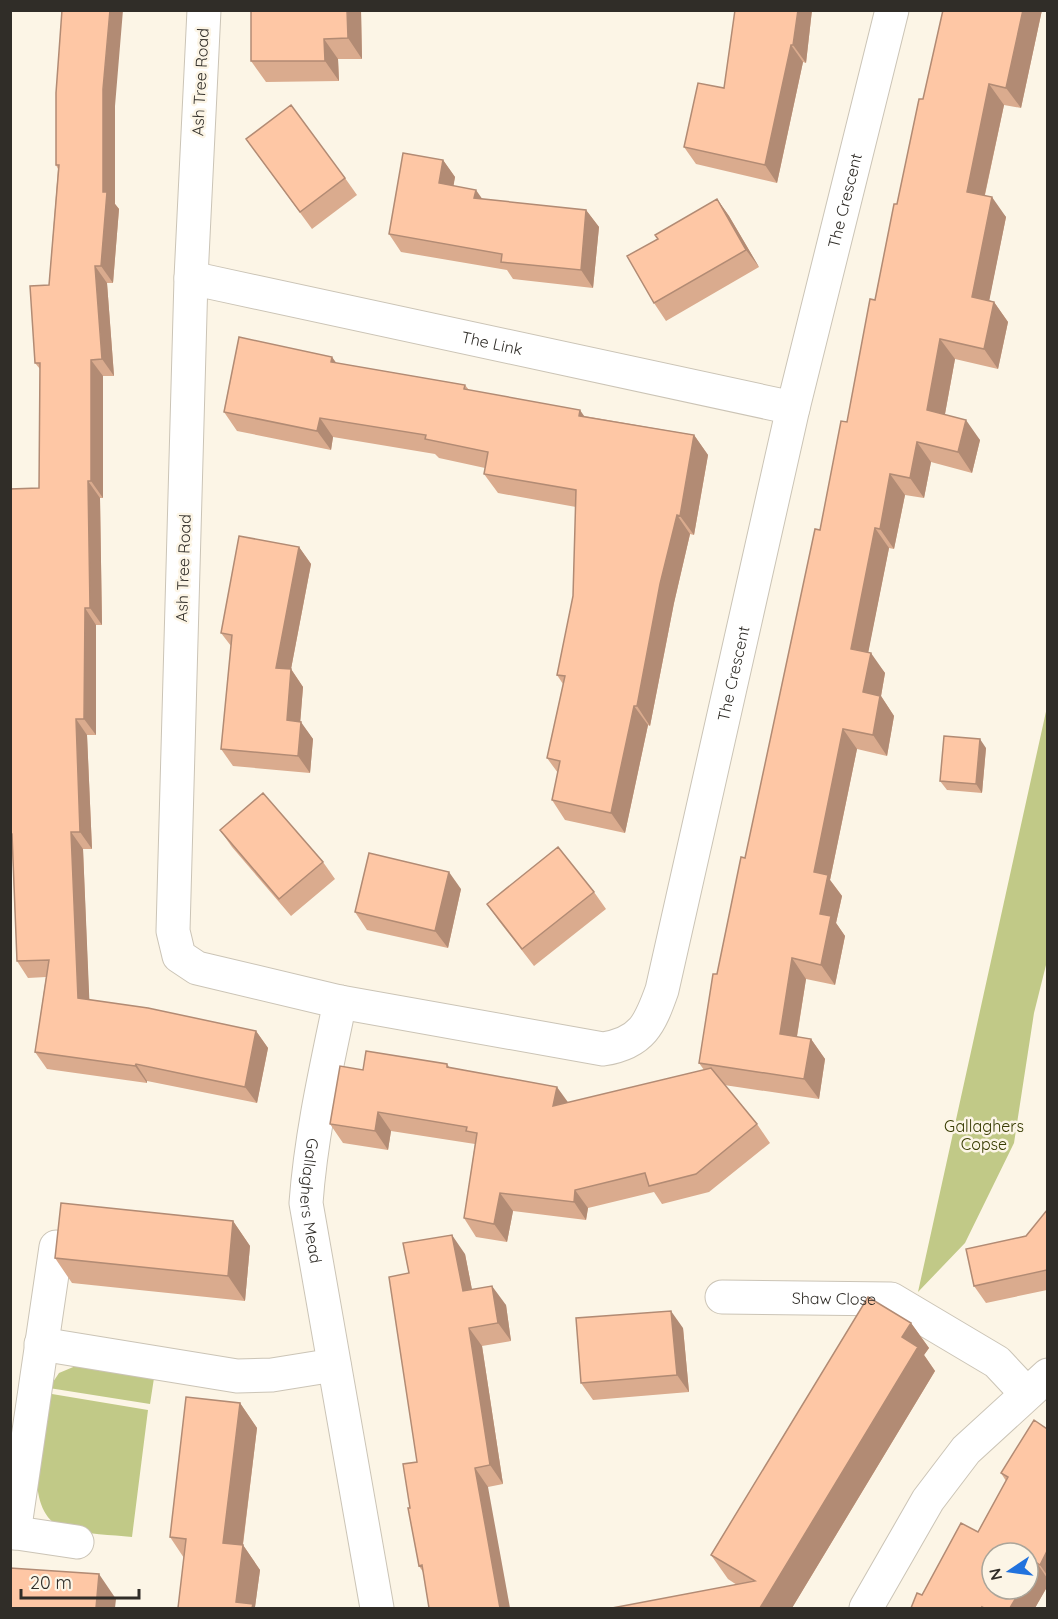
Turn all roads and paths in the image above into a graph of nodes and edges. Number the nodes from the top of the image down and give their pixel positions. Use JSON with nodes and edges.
{"nodes":[{"id":1,"x":204,"y":10,"type":"edge"},
{"id":2,"x":892,"y":10,"type":"edge"},
{"id":3,"x":191,"y":278,"type":"junction"},
{"id":4,"x":793,"y":408,"type":"junction"},
{"id":5,"x":340,"y":1002,"type":"junction"},
{"id":6,"x":56,"y":1247,"type":"edge"},
{"id":7,"x":722,"y":1297,"type":"dead end"},
{"id":8,"x":41,"y":1344,"type":"junction"},
{"id":9,"x":334,"y":1365,"type":"junction"},
{"id":10,"x":1037,"y":1384,"type":"edge"},
{"id":11,"x":12,"y":1532,"type":"edge"},
{"id":12,"x":77,"y":1542,"type":"dead end"},
{"id":13,"x":376,"y":1608,"type":"edge"},
{"id":14,"x":866,"y":1608,"type":"edge"}],
"edges":[{"from":1,"to":3,"type":"street","name":"Ash Tree Road"},
{"from":2,"to":4,"type":"street","name":"The Crescent"},
{"from":3,"to":4,"type":"street","name":"The Link"},
{"from":3,"to":5,"type":"street","name":"Ash Tree Road"},
{"from":4,"to":5,"type":"street","name":"The Crescent"},
{"from":5,"to":9,"type":"street","name":"Gallaghers Mead"},
{"from":6,"to":8,"type":"street"},
{"from":7,"to":10,"type":"street","name":"Shaw Close"},
{"from":8,"to":9,"type":"street"},
{"from":8,"to":11,"type":"street"},
{"from":9,"to":13,"type":"street","name":"Gallaghers Mead"},
{"from":10,"to":14,"type":"street","name":"Shaw Close"},
{"from":11,"to":12,"type":"street"}]}
